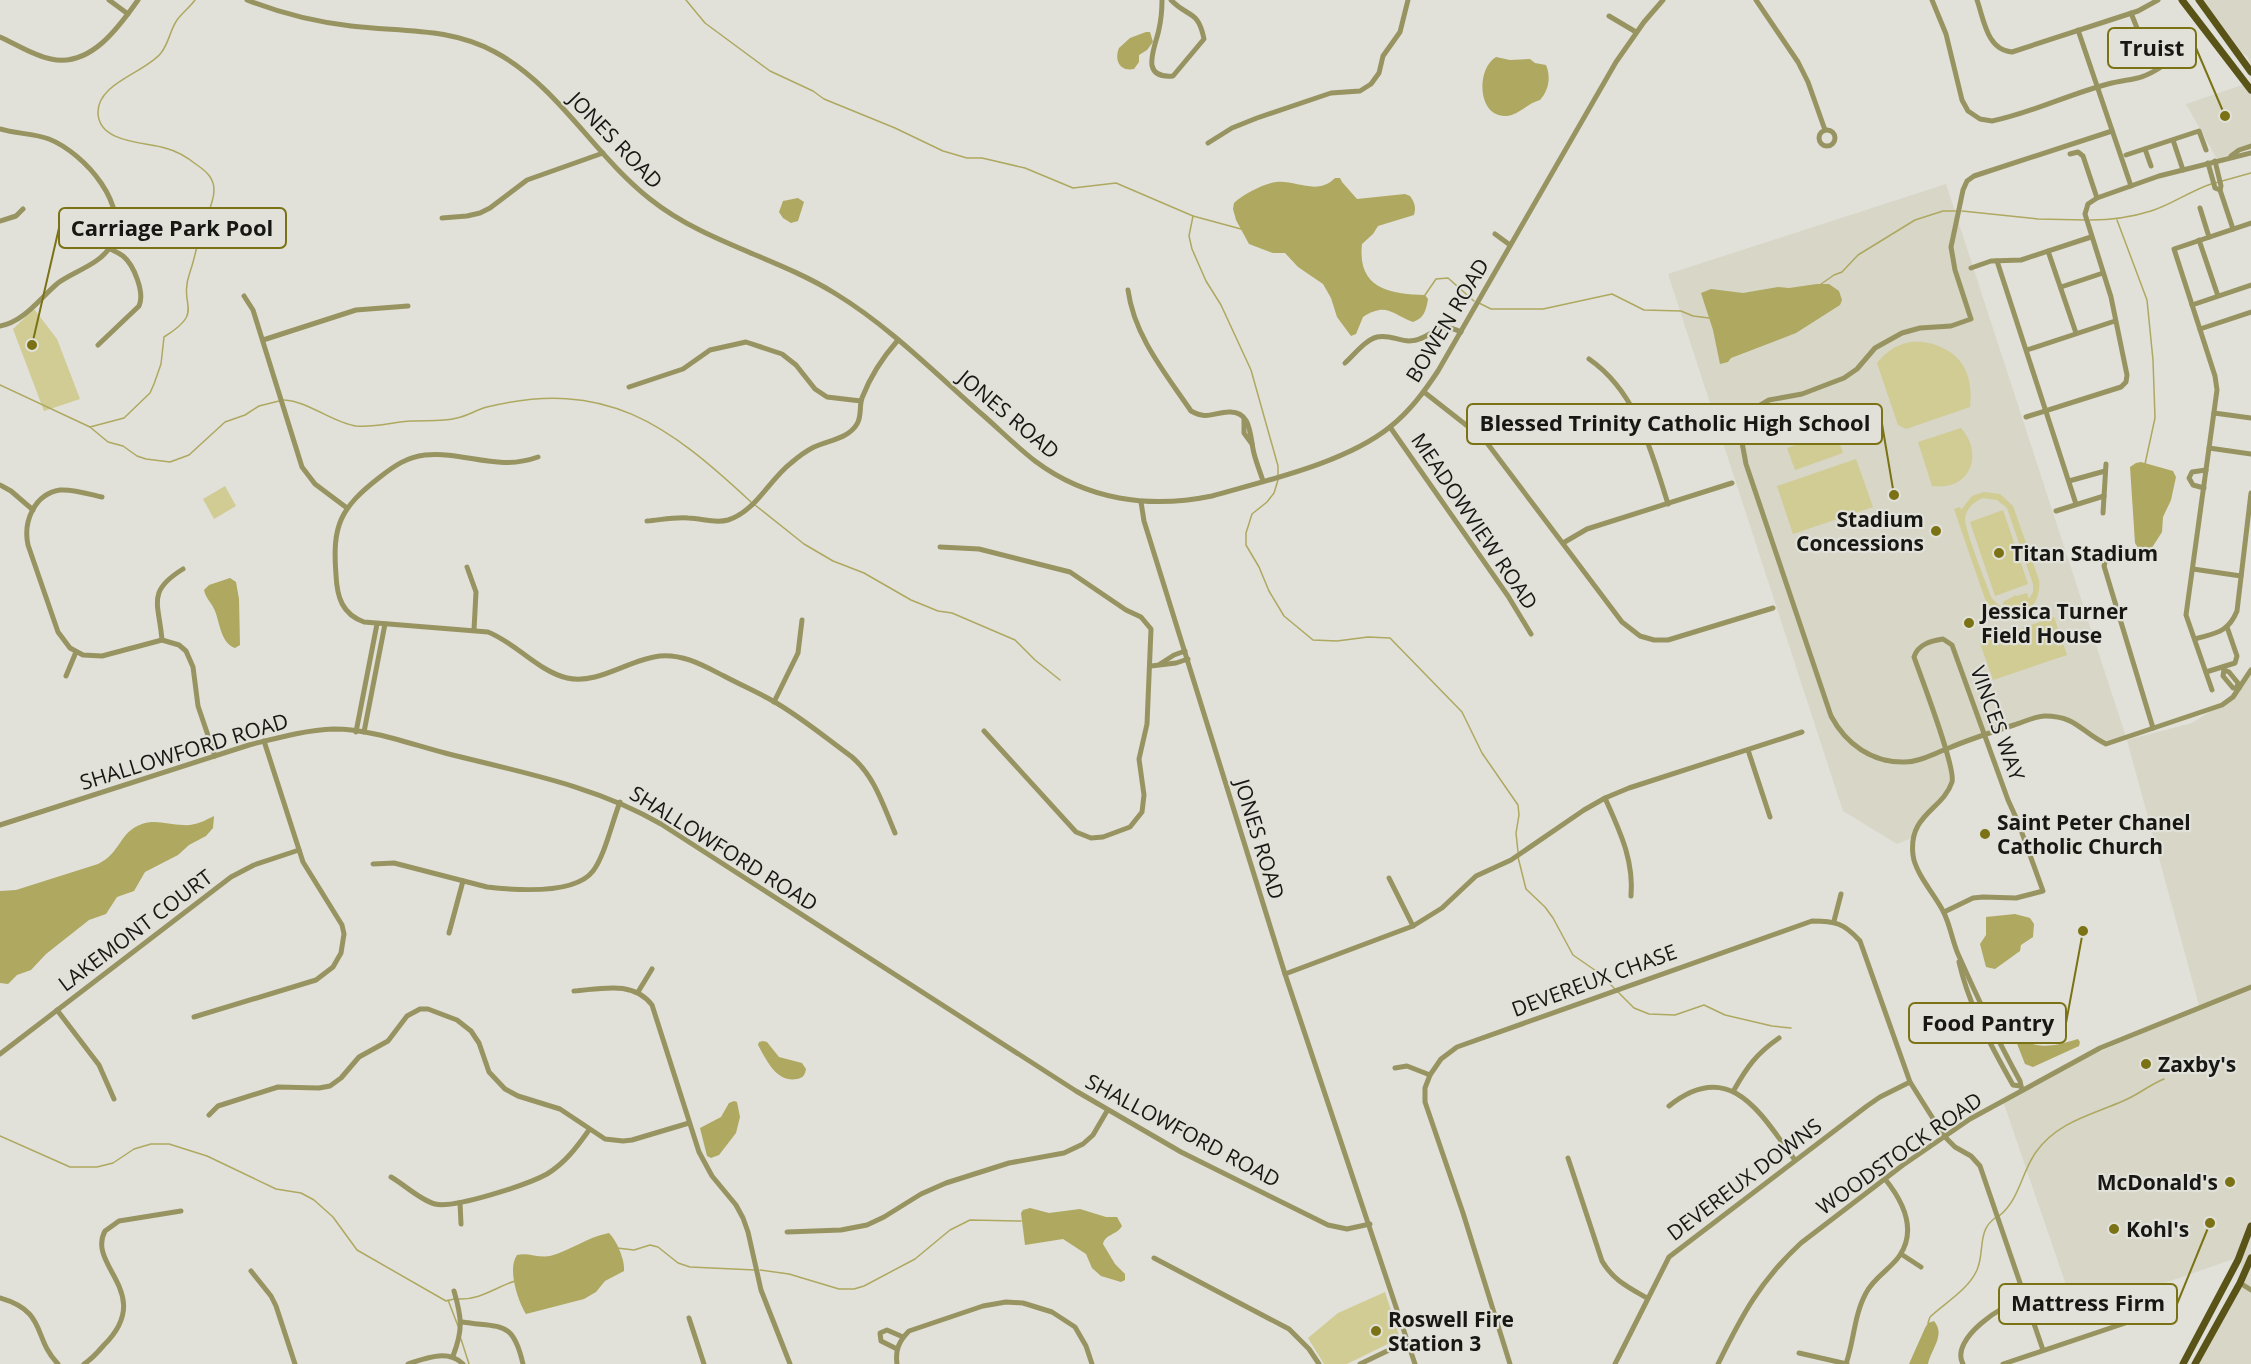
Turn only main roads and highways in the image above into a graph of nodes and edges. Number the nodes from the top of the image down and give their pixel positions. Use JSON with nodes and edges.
{"nodes":[{"id":1,"x":2182,"y":0,"type":"edge"},
{"id":2,"x":2199,"y":0,"type":"edge"},
{"id":3,"x":2251,"y":72,"type":"edge"},
{"id":4,"x":2251,"y":90,"type":"edge"},
{"id":5,"x":2251,"y":1226,"type":"edge"},
{"id":6,"x":2251,"y":1258,"type":"edge"},
{"id":7,"x":2183,"y":1364,"type":"edge"},
{"id":8,"x":2195,"y":1364,"type":"edge"}],
"edges":[{"from":1,"to":4,"type":"main road"},
{"from":2,"to":3,"type":"main road"},
{"from":5,"to":7,"type":"main road"},
{"from":6,"to":8,"type":"main road"}]}
